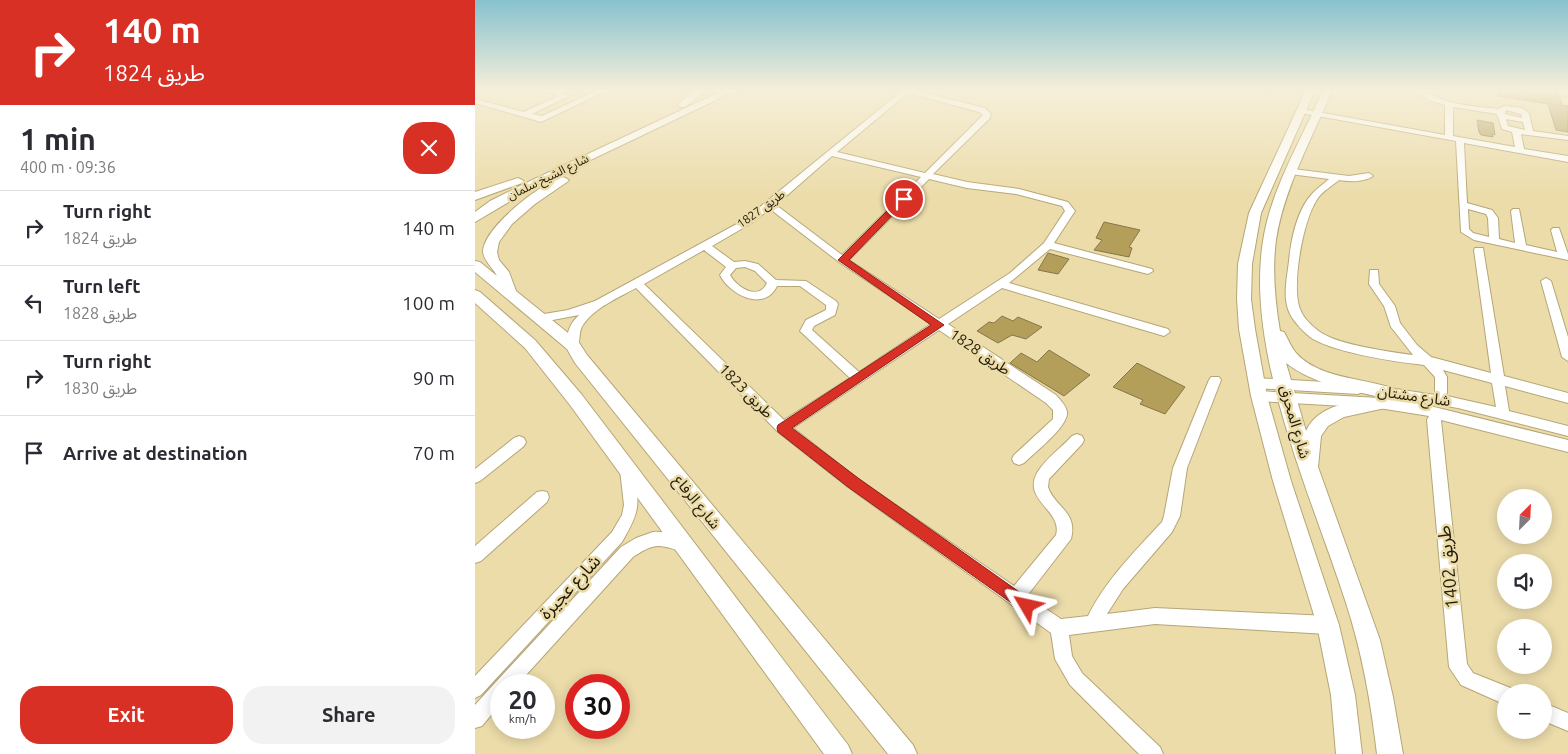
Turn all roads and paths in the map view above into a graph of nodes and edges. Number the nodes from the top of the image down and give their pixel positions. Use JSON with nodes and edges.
{"nodes":[{"id":1,"x":639,"y":125,"type":"edge"},
{"id":2,"x":660,"y":125,"type":"joint"},
{"id":3,"x":865,"y":125,"type":"edge"},
{"id":4,"x":976,"y":125,"type":"edge"},
{"id":5,"x":1294,"y":125,"type":"edge"},
{"id":6,"x":1313,"y":125,"type":"edge"},
{"id":7,"x":1379,"y":125,"type":"edge"},
{"id":8,"x":1449,"y":125,"type":"edge"},
{"id":9,"x":1504,"y":125,"type":"edge"},
{"id":10,"x":1528,"y":125,"type":"edge"},
{"id":11,"x":1516,"y":131,"type":"junction"},
{"id":12,"x":1529,"y":132,"type":"junction"},
{"id":13,"x":1449,"y":138,"type":"junction"},
{"id":14,"x":1568,"y":138,"type":"edge"},
{"id":15,"x":1460,"y":140,"type":"junction"},
{"id":16,"x":1519,"y":150,"type":"junction"},
{"id":17,"x":831,"y":153,"type":"junction"},
{"id":18,"x":1568,"y":159,"type":"edge"},
{"id":19,"x":557,"y":164,"type":"junction"},
{"id":20,"x":1293,"y":172,"type":"junction"},
{"id":21,"x":928,"y":175,"type":"junction"},
{"id":22,"x":1369,"y":176,"type":"dead end"},
{"id":23,"x":1335,"y":178,"type":"junction"},
{"id":24,"x":475,"y":189,"type":"edge"},
{"id":25,"x":475,"y":196,"type":"edge"},
{"id":26,"x":770,"y":205,"type":"junction"},
{"id":27,"x":1463,"y":205,"type":"junction"},
{"id":28,"x":1516,"y":211,"type":"dead end"},
{"id":29,"x":475,"y":218,"type":"edge"},
{"id":30,"x":1556,"y":230,"type":"dead end"},
{"id":31,"x":1494,"y":241,"type":"junction"},
{"id":32,"x":704,"y":245,"type":"junction"},
{"id":33,"x":1048,"y":245,"type":"junction"},
{"id":34,"x":1521,"y":247,"type":"junction"},
{"id":35,"x":1479,"y":250,"type":"dead end"},
{"id":36,"x":1565,"y":257,"type":"edge"},
{"id":37,"x":843,"y":260,"type":"junction"},
{"id":38,"x":475,"y":266,"type":"edge"},
{"id":39,"x":732,"y":266,"type":"junction"},
{"id":40,"x":1148,"y":271,"type":"dead end"},
{"id":41,"x":1373,"y":272,"type":"dead end"},
{"id":42,"x":1546,"y":281,"type":"dead end"},
{"id":43,"x":637,"y":283,"type":"junction"},
{"id":44,"x":773,"y":283,"type":"junction"},
{"id":45,"x":1000,"y":284,"type":"junction"},
{"id":46,"x":510,"y":293,"type":"junction"},
{"id":47,"x":475,"y":296,"type":"edge"},
{"id":48,"x":599,"y":304,"type":"junction"},
{"id":49,"x":1270,"y":315,"type":"junction"},
{"id":50,"x":541,"y":318,"type":"junction"},
{"id":51,"x":939,"y":325,"type":"junction"},
{"id":52,"x":1164,"y":332,"type":"dead end"},
{"id":53,"x":573,"y":345,"type":"junction"},
{"id":54,"x":1568,"y":357,"type":"edge"},
{"id":55,"x":1428,"y":361,"type":"junction"},
{"id":56,"x":859,"y":378,"type":"junction"},
{"id":57,"x":1498,"y":379,"type":"junction"},
{"id":58,"x":1215,"y":380,"type":"dead end"},
{"id":59,"x":1257,"y":390,"type":"junction"},
{"id":60,"x":1285,"y":391,"type":"junction"},
{"id":61,"x":1383,"y":397,"type":"junction"},
{"id":62,"x":1568,"y":398,"type":"edge"},
{"id":63,"x":1441,"y":406,"type":"junction"},
{"id":64,"x":1503,"y":413,"type":"junction"},
{"id":65,"x":1477,"y":414,"type":"junction"},
{"id":66,"x":783,"y":428,"type":"junction"},
{"id":67,"x":1568,"y":431,"type":"edge"},
{"id":68,"x":1077,"y":440,"type":"dead end"},
{"id":69,"x":519,"y":442,"type":"dead end"},
{"id":70,"x":1568,"y":446,"type":"edge"},
{"id":71,"x":1019,"y":459,"type":"dead end"},
{"id":72,"x":627,"y":470,"type":"junction"},
{"id":73,"x":1310,"y":473,"type":"junction"},
{"id":74,"x":475,"y":477,"type":"edge"},
{"id":75,"x":542,"y":497,"type":"dead end"},
{"id":76,"x":682,"y":544,"type":"junction"},
{"id":77,"x":475,"y":556,"type":"edge"},
{"id":78,"x":1015,"y":598,"type":"junction"},
{"id":79,"x":1092,"y":625,"type":"junction"},
{"id":80,"x":1328,"y":625,"type":"junction"},
{"id":81,"x":1059,"y":628,"type":"junction"},
{"id":82,"x":515,"y":674,"type":"edge"},
{"id":83,"x":475,"y":689,"type":"edge"},
{"id":84,"x":1497,"y":692,"type":"edge"},
{"id":85,"x":490,"y":702,"type":"edge"},
{"id":86,"x":1552,"y":715,"type":"edge"},
{"id":87,"x":475,"y":719,"type":"edge"},
{"id":88,"x":1568,"y":722,"type":"edge"},
{"id":89,"x":821,"y":731,"type":"junction"},
{"id":90,"x":1395,"y":752,"type":"edge"},
{"id":91,"x":839,"y":754,"type":"edge"},
{"id":92,"x":849,"y":754,"type":"edge"},
{"id":93,"x":903,"y":754,"type":"edge"},
{"id":94,"x":1153,"y":754,"type":"edge"},
{"id":95,"x":1349,"y":754,"type":"edge"}],
"edges":[{"from":1,"to":19,"type":"main road","name":"شارع الشيخ سلمان"},
{"from":2,"to":29,"type":"main road","name":"شارع الشيخ سلمان"},
{"from":2,"to":46,"type":"main road"},
{"from":3,"to":17,"type":"street","name":"طريق 1827"},
{"from":4,"to":21,"type":"street"},
{"from":5,"to":59,"type":"main road","name":"شارع المحرق"},
{"from":6,"to":20,"type":"main road","name":"شارع المحرق"},
{"from":7,"to":13,"type":"street"},
{"from":8,"to":13,"type":"street"},
{"from":9,"to":11,"type":"street"},
{"from":10,"to":12,"type":"street"},
{"from":11,"to":12,"type":"street"},
{"from":11,"to":16,"type":"street"},
{"from":12,"to":14,"type":"street"},
{"from":13,"to":15,"type":"street"},
{"from":15,"to":16,"type":"street"},
{"from":15,"to":27,"type":"street"},
{"from":16,"to":18,"type":"street"},
{"from":17,"to":21,"type":"street"},
{"from":17,"to":26,"type":"street","name":"طريق 1827"},
{"from":19,"to":24,"type":"main road"},
{"from":19,"to":25,"type":"main road","name":"شارع الشيخ سلمان"},
{"from":20,"to":23,"type":"street"},
{"from":20,"to":49,"type":"main road","name":"شارع المحرق"},
{"from":21,"to":33,"type":"street"},
{"from":21,"to":37,"type":"street"},
{"from":22,"to":23,"type":"street"},
{"from":23,"to":55,"type":"street"},
{"from":26,"to":32,"type":"street","name":"طريق 1827"},
{"from":26,"to":37,"type":"street","name":"طريق 1828"},
{"from":27,"to":31,"type":"street"},
{"from":27,"to":31,"type":"street"},
{"from":28,"to":34,"type":"street"},
{"from":30,"to":36,"type":"street"},
{"from":31,"to":34,"type":"street"},
{"from":32,"to":39,"type":"street"},
{"from":32,"to":43,"type":"street","name":"طريق 1827"},
{"from":33,"to":40,"type":"street"},
{"from":33,"to":45,"type":"street"},
{"from":34,"to":36,"type":"street"},
{"from":35,"to":57,"type":"street"},
{"from":37,"to":51,"type":"street","name":"طريق 1828"},
{"from":38,"to":46,"type":"main road","name":"شارع الرفاع"},
{"from":39,"to":44,"type":"street"},
{"from":39,"to":44,"type":"street"},
{"from":41,"to":55,"type":"street","name":"طريق 1402"},
{"from":42,"to":54,"type":"street"},
{"from":43,"to":48,"type":"street","name":"طريق 1827"},
{"from":43,"to":66,"type":"street","name":"طريق 1823"},
{"from":44,"to":56,"type":"street"},
{"from":45,"to":51,"type":"street"},
{"from":45,"to":52,"type":"street"},
{"from":46,"to":50,"type":"main road","name":"شارع الرفاع"},
{"from":47,"to":72,"type":"main road"},
{"from":48,"to":50,"type":"street","name":"طريق 1827"},
{"from":48,"to":53,"type":"street","name":"طريق 1827"},
{"from":49,"to":60,"type":"main road","name":"شارع المحرق"},
{"from":49,"to":61,"type":"main road"},
{"from":50,"to":53,"type":"main road","name":"شارع الرفاع"},
{"from":51,"to":56,"type":"street"},
{"from":51,"to":71,"type":"street","name":"طريق 1828"},
{"from":53,"to":93,"type":"main road","name":"شارع الرفاع"},
{"from":55,"to":57,"type":"street"},
{"from":55,"to":63,"type":"street","name":"طريق 1402"},
{"from":56,"to":66,"type":"street"},
{"from":57,"to":62,"type":"street"},
{"from":57,"to":64,"type":"street"},
{"from":58,"to":79,"type":"street"},
{"from":59,"to":60,"type":"street","name":"شارع مشتان"},
{"from":59,"to":80,"type":"main road","name":"شارع المحرق"},
{"from":60,"to":61,"type":"street","name":"شارع مشتان"},
{"from":60,"to":73,"type":"main road","name":"شارع المحرق"},
{"from":61,"to":63,"type":"street","name":"شارع مشتان"},
{"from":61,"to":73,"type":"main road"},
{"from":63,"to":65,"type":"street","name":"شارع مشتان"},
{"from":63,"to":84,"type":"street","name":"طريق 1402"},
{"from":64,"to":65,"type":"street","name":"شارع مشتان"},
{"from":64,"to":67,"type":"street","name":"شارع مشتان"},
{"from":65,"to":70,"type":"street","name":"شارع مشتان"},
{"from":66,"to":78,"type":"street","name":"طريق 1823"},
{"from":68,"to":78,"type":"street"},
{"from":69,"to":74,"type":"street"},
{"from":72,"to":76,"type":"main road"},
{"from":72,"to":83,"type":"street","name":"شارع عجيرة"},
{"from":73,"to":90,"type":"main road","name":"شارع المحرق"},
{"from":75,"to":77,"type":"street"},
{"from":76,"to":82,"type":"street","name":"شارع عجيرة"},
{"from":76,"to":89,"type":"main road"},
{"from":78,"to":81,"type":"street","name":"طريق 1823"},
{"from":79,"to":80,"type":"street"},
{"from":79,"to":81,"type":"street"},
{"from":80,"to":95,"type":"main road","name":"شارع المحرق"},
{"from":81,"to":94,"type":"street"},
{"from":85,"to":87,"type":"street"},
{"from":86,"to":88,"type":"street"},
{"from":89,"to":91,"type":"main road"},
{"from":89,"to":92,"type":"main road"}]}
